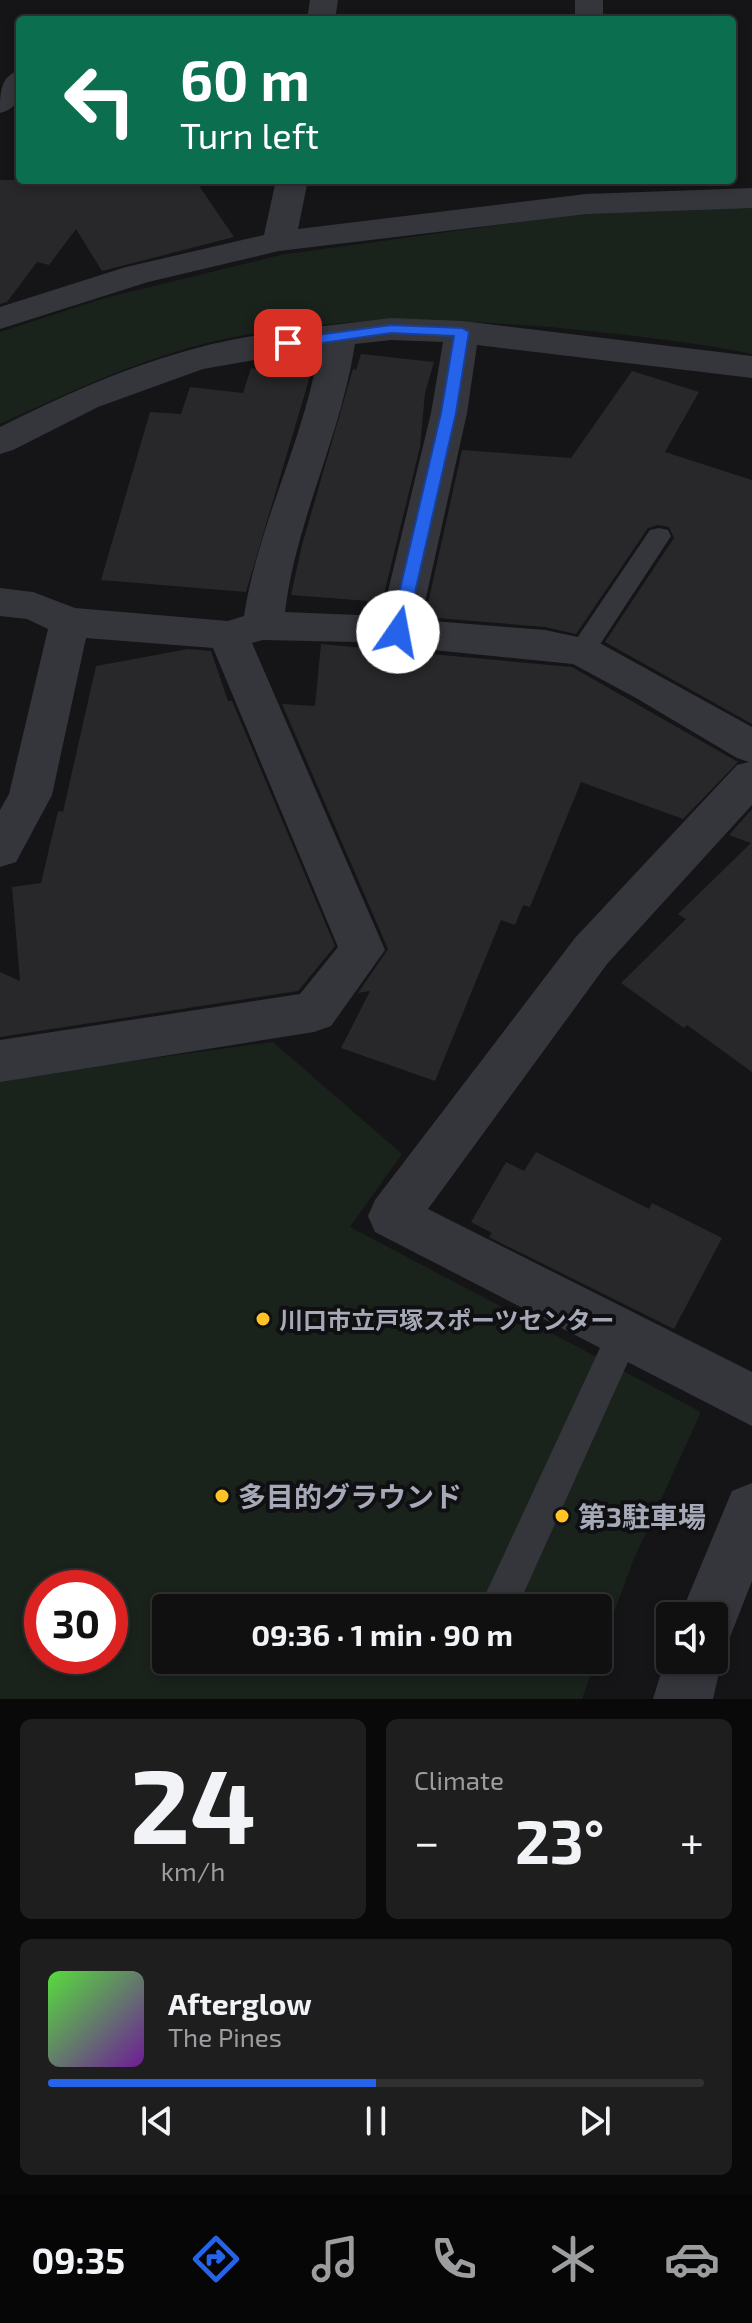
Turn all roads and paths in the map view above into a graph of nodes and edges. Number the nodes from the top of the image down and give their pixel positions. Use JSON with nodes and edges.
{"nodes":[{"id":1,"x":16,"y":84,"type":"edge"},
{"id":2,"x":0,"y":104,"type":"edge"},
{"id":3,"x":291,"y":184,"type":"edge"},
{"id":4,"x":586,"y":192,"type":"edge"},
{"id":5,"x":752,"y":198,"type":"edge"},
{"id":6,"x":279,"y":241,"type":"junction"},
{"id":7,"x":0,"y":318,"type":"edge"},
{"id":8,"x":462,"y":332,"type":"junction"},
{"id":9,"x":339,"y":335,"type":"junction"},
{"id":10,"x":752,"y":367,"type":"edge"},
{"id":11,"x":0,"y":442,"type":"edge"},
{"id":12,"x":659,"y":536,"type":"dead end"},
{"id":13,"x":0,"y":602,"type":"edge"},
{"id":14,"x":70,"y":622,"type":"junction"},
{"id":15,"x":246,"y":631,"type":"junction"},
{"id":16,"x":398,"y":632,"type":"junction"},
{"id":17,"x":582,"y":651,"type":"junction"},
{"id":18,"x":752,"y":747,"type":"edge"},
{"id":19,"x":752,"y":777,"type":"edge"},
{"id":20,"x":0,"y":850,"type":"edge"},
{"id":21,"x":0,"y":1061,"type":"edge"},
{"id":22,"x":624,"y":1333,"type":"junction"},
{"id":23,"x":752,"y":1400,"type":"edge"},
{"id":24,"x":752,"y":1511,"type":"edge"},
{"id":25,"x":505,"y":1594,"type":"edge"},
{"id":26,"x":715,"y":1602,"type":"edge"},
{"id":27,"x":689,"y":1674,"type":"edge"},
{"id":28,"x":683,"y":1699,"type":"edge"}],
"edges":[{"from":1,"to":2,"type":"street"},
{"from":3,"to":6,"type":"street"},
{"from":4,"to":5,"type":"street"},
{"from":4,"to":6,"type":"street"},
{"from":6,"to":7,"type":"street"},
{"from":8,"to":9,"type":"street"},
{"from":8,"to":10,"type":"street"},
{"from":8,"to":16,"type":"street"},
{"from":9,"to":11,"type":"street"},
{"from":9,"to":15,"type":"street"},
{"from":12,"to":17,"type":"lane"},
{"from":13,"to":14,"type":"street"},
{"from":14,"to":15,"type":"street"},
{"from":14,"to":20,"type":"street"},
{"from":15,"to":16,"type":"street"},
{"from":15,"to":21,"type":"street"},
{"from":16,"to":17,"type":"street"},
{"from":17,"to":18,"type":"street"},
{"from":19,"to":22,"type":"street"},
{"from":22,"to":23,"type":"street"},
{"from":22,"to":25,"type":"lane"},
{"from":24,"to":26,"type":"street"},
{"from":27,"to":28,"type":"street"}]}
